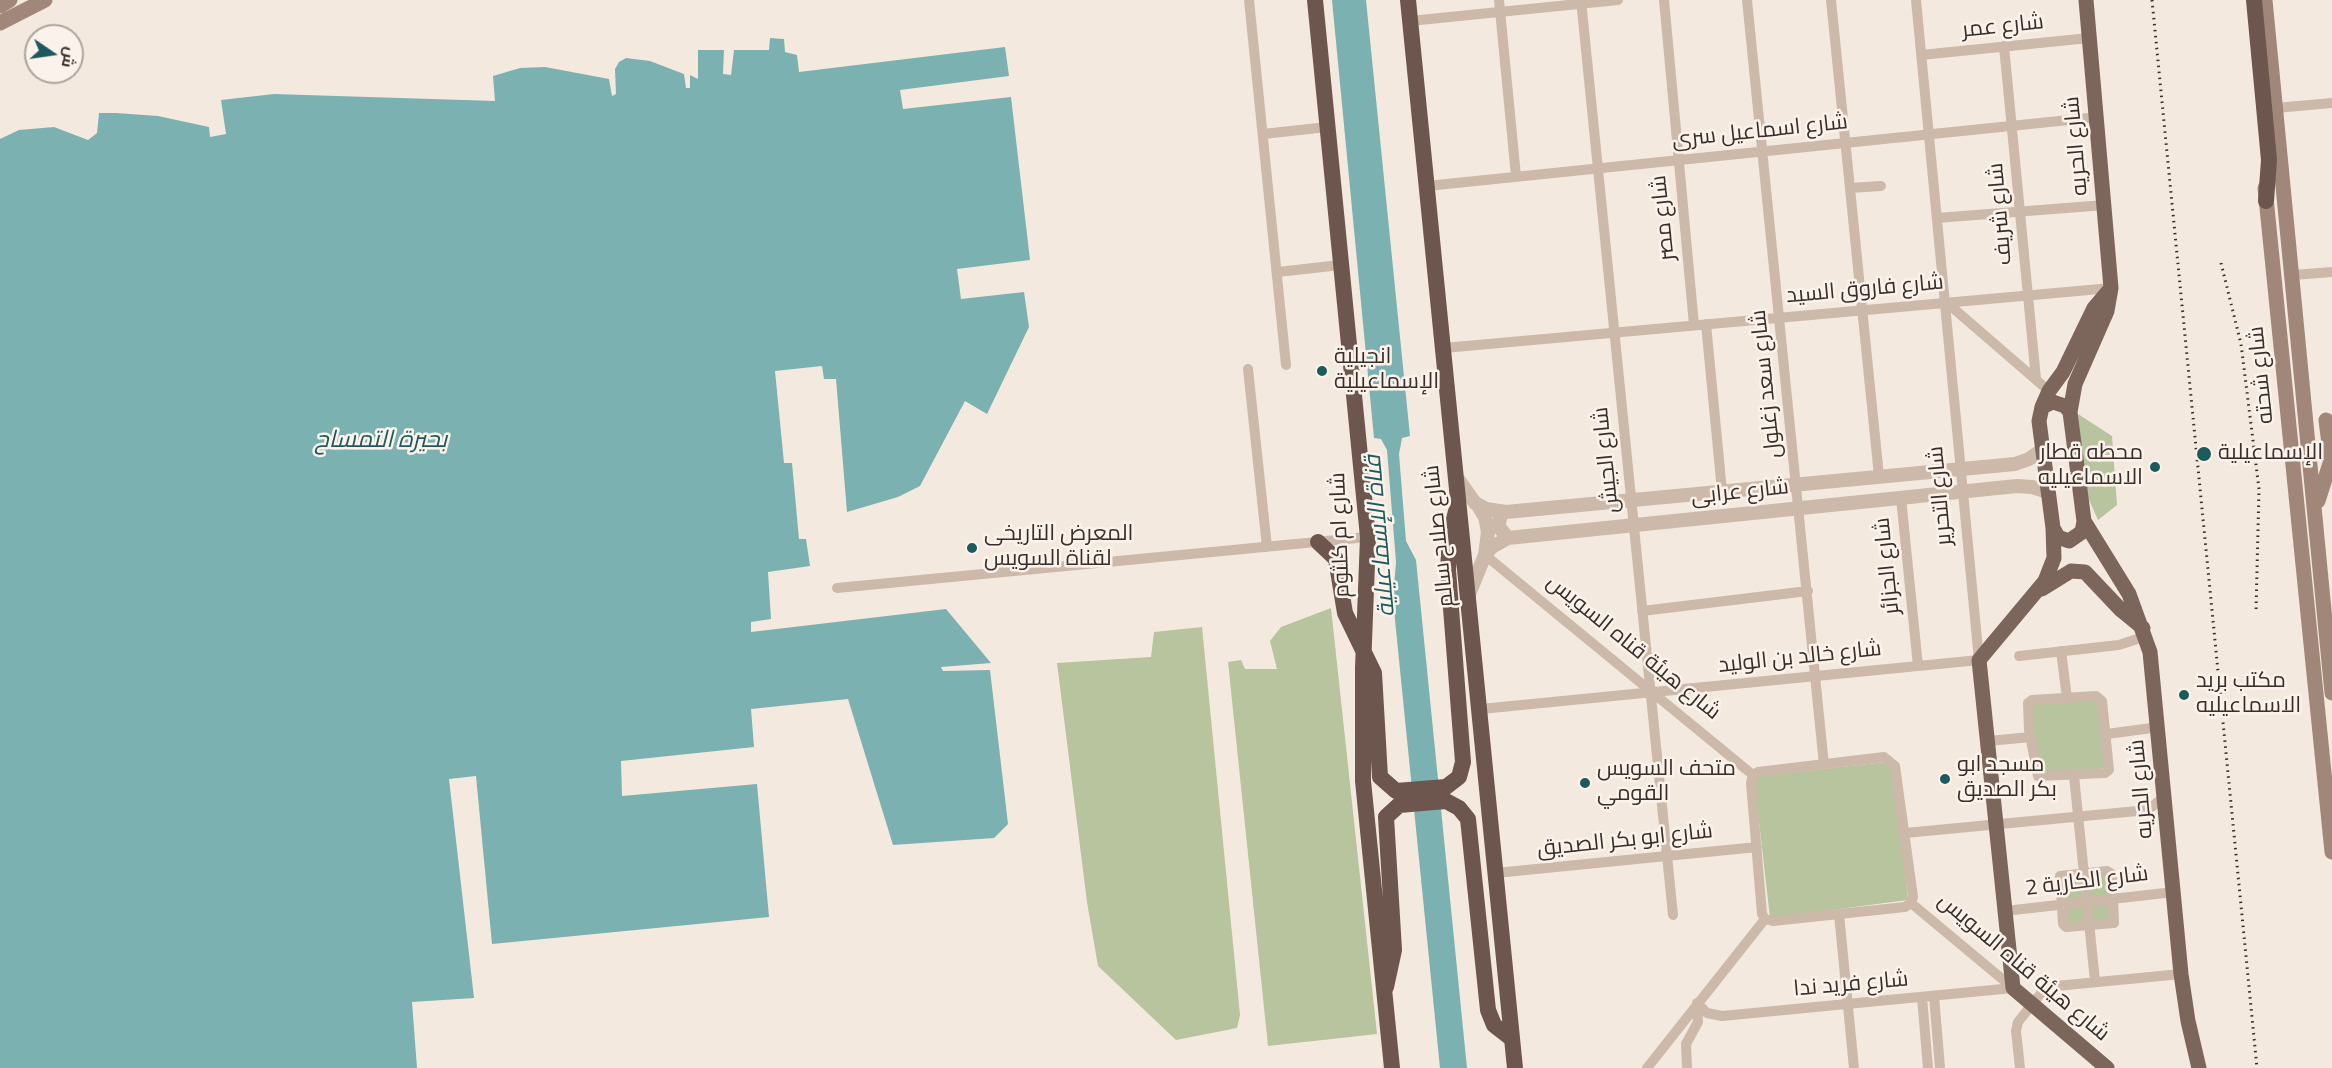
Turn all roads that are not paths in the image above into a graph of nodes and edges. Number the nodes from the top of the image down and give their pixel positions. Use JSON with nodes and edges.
{"nodes":[{"id":1,"x":45,"y":0,"type":"edge"},
{"id":2,"x":1249,"y":0,"type":"edge"},
{"id":3,"x":1316,"y":0,"type":"edge"},
{"id":4,"x":1408,"y":0,"type":"edge"},
{"id":5,"x":1499,"y":0,"type":"edge"},
{"id":6,"x":1618,"y":0,"type":"edge"},
{"id":7,"x":1664,"y":0,"type":"edge"},
{"id":8,"x":1748,"y":0,"type":"edge"},
{"id":9,"x":1831,"y":0,"type":"edge"},
{"id":10,"x":1916,"y":0,"type":"edge"},
{"id":11,"x":2086,"y":0,"type":"edge"},
{"id":12,"x":2247,"y":0,"type":"edge"},
{"id":13,"x":2254,"y":0,"type":"edge"},
{"id":14,"x":2265,"y":0,"type":"edge"},
{"id":15,"x":1581,"y":2,"type":"edge"},
{"id":16,"x":16,"y":4,"type":"edge"},
{"id":17,"x":0,"y":6,"type":"edge"},
{"id":18,"x":1500,"y":12,"type":"junction"},
{"id":19,"x":1410,"y":21,"type":"junction"},
{"id":20,"x":0,"y":23,"type":"edge"},
{"id":21,"x":2089,"y":38,"type":"junction"},
{"id":22,"x":2004,"y":46,"type":"junction"},
{"id":23,"x":1921,"y":55,"type":"junction"},
{"id":24,"x":2332,"y":103,"type":"edge"},
{"id":25,"x":2276,"y":108,"type":"junction"},
{"id":26,"x":2098,"y":117,"type":"junction"},
{"id":27,"x":2012,"y":126,"type":"junction"},
{"id":28,"x":1327,"y":127,"type":"junction"},
{"id":29,"x":1263,"y":134,"type":"junction"},
{"id":30,"x":1929,"y":135,"type":"junction"},
{"id":31,"x":1846,"y":143,"type":"junction"},
{"id":32,"x":1763,"y":152,"type":"junction"},
{"id":33,"x":1677,"y":160,"type":"junction"},
{"id":34,"x":1597,"y":168,"type":"junction"},
{"id":35,"x":1516,"y":176,"type":"junction"},
{"id":36,"x":1427,"y":186,"type":"junction"},
{"id":37,"x":1881,"y":186,"type":"dead end"},
{"id":38,"x":1851,"y":188,"type":"junction"},
{"id":39,"x":2266,"y":201,"type":"junction"},
{"id":40,"x":2105,"y":205,"type":"junction"},
{"id":41,"x":2020,"y":211,"type":"junction"},
{"id":42,"x":1937,"y":218,"type":"junction"},
{"id":43,"x":1340,"y":265,"type":"junction"},
{"id":44,"x":1278,"y":272,"type":"junction"},
{"id":45,"x":2332,"y":272,"type":"edge"},
{"id":46,"x":2293,"y":275,"type":"junction"},
{"id":47,"x":2111,"y":288,"type":"junction"},
{"id":48,"x":2028,"y":296,"type":"junction"},
{"id":49,"x":1946,"y":302,"type":"junction"},
{"id":50,"x":1863,"y":309,"type":"junction"},
{"id":51,"x":1780,"y":317,"type":"junction"},
{"id":52,"x":1706,"y":324,"type":"junction"},
{"id":53,"x":1694,"y":325,"type":"junction"},
{"id":54,"x":1614,"y":334,"type":"junction"},
{"id":55,"x":1444,"y":348,"type":"junction"},
{"id":56,"x":1286,"y":365,"type":"dead end"},
{"id":57,"x":1248,"y":369,"type":"dead end"},
{"id":58,"x":2036,"y":379,"type":"junction"},
{"id":59,"x":2049,"y":391,"type":"junction"},
{"id":60,"x":2042,"y":407,"type":"junction"},
{"id":61,"x":2305,"y":410,"type":"junction"},
{"id":62,"x":2289,"y":411,"type":"junction"},
{"id":63,"x":2070,"y":412,"type":"junction"},
{"id":64,"x":2329,"y":423,"type":"edge"},
{"id":65,"x":2042,"y":450,"type":"junction"},
{"id":66,"x":2294,"y":456,"type":"junction"},
{"id":67,"x":2310,"y":457,"type":"junction"},
{"id":68,"x":2331,"y":461,"type":"edge"},
{"id":69,"x":1962,"y":468,"type":"junction"},
{"id":70,"x":1880,"y":476,"type":"junction"},
{"id":71,"x":1458,"y":479,"type":"junction"},
{"id":72,"x":1797,"y":484,"type":"junction"},
{"id":73,"x":1722,"y":491,"type":"junction"},
{"id":74,"x":1963,"y":492,"type":"junction"},
{"id":75,"x":2048,"y":492,"type":"junction"},
{"id":76,"x":1460,"y":498,"type":"junction"},
{"id":77,"x":1901,"y":498,"type":"junction"},
{"id":78,"x":1631,"y":500,"type":"junction"},
{"id":79,"x":1477,"y":504,"type":"junction"},
{"id":80,"x":1800,"y":508,"type":"junction"},
{"id":81,"x":1502,"y":512,"type":"junction"},
{"id":82,"x":2316,"y":513,"type":"junction"},
{"id":83,"x":2084,"y":521,"type":"junction"},
{"id":84,"x":1633,"y":525,"type":"junction"},
{"id":85,"x":2053,"y":528,"type":"junction"},
{"id":86,"x":1368,"y":537,"type":"junction"},
{"id":87,"x":1508,"y":538,"type":"junction"},
{"id":88,"x":1318,"y":542,"type":"junction"},
{"id":89,"x":1267,"y":547,"type":"junction"},
{"id":90,"x":1485,"y":555,"type":"junction"},
{"id":91,"x":837,"y":588,"type":"dead end"},
{"id":92,"x":1808,"y":591,"type":"junction"},
{"id":93,"x":2038,"y":591,"type":"junction"},
{"id":94,"x":1468,"y":596,"type":"junction"},
{"id":95,"x":1642,"y":611,"type":"junction"},
{"id":96,"x":2328,"y":620,"type":"edge"},
{"id":97,"x":2145,"y":632,"type":"junction"},
{"id":98,"x":1363,"y":650,"type":"junction"},
{"id":99,"x":2061,"y":651,"type":"junction"},
{"id":100,"x":2019,"y":656,"type":"dead end"},
{"id":101,"x":1979,"y":660,"type":"junction"},
{"id":102,"x":1918,"y":666,"type":"junction"},
{"id":103,"x":1816,"y":676,"type":"junction"},
{"id":104,"x":1651,"y":692,"type":"junction"},
{"id":105,"x":2332,"y":693,"type":"edge"},
{"id":106,"x":2067,"y":698,"type":"junction"},
{"id":107,"x":1481,"y":709,"type":"junction"},
{"id":108,"x":2159,"y":727,"type":"junction"},
{"id":109,"x":2107,"y":734,"type":"junction"},
{"id":110,"x":2031,"y":737,"type":"junction"},
{"id":111,"x":1988,"y":741,"type":"junction"},
{"id":112,"x":1824,"y":765,"type":"junction"},
{"id":113,"x":1753,"y":776,"type":"junction"},
{"id":114,"x":2074,"y":776,"type":"junction"},
{"id":115,"x":1446,"y":794,"type":"junction"},
{"id":116,"x":2165,"y":796,"type":"junction"},
{"id":117,"x":1398,"y":798,"type":"junction"},
{"id":118,"x":2078,"y":816,"type":"junction"},
{"id":119,"x":1996,"y":824,"type":"junction"},
{"id":120,"x":1905,"y":833,"type":"junction"},
{"id":121,"x":1757,"y":847,"type":"junction"},
{"id":122,"x":2332,"y":852,"type":"edge"},
{"id":123,"x":1667,"y":856,"type":"junction"},
{"id":124,"x":1496,"y":873,"type":"junction"},
{"id":125,"x":2084,"y":873,"type":"junction"},
{"id":126,"x":2174,"y":892,"type":"junction"},
{"id":127,"x":2114,"y":899,"type":"junction"},
{"id":128,"x":2087,"y":902,"type":"junction"},
{"id":129,"x":1911,"y":903,"type":"junction"},
{"id":130,"x":2061,"y":905,"type":"junction"},
{"id":131,"x":2005,"y":911,"type":"junction"},
{"id":132,"x":1839,"y":914,"type":"junction"},
{"id":133,"x":1673,"y":915,"type":"dead end"},
{"id":134,"x":1766,"y":920,"type":"junction"},
{"id":135,"x":2089,"y":926,"type":"junction"},
{"id":136,"x":2181,"y":974,"type":"junction"},
{"id":137,"x":2095,"y":981,"type":"junction"},
{"id":138,"x":2013,"y":988,"type":"junction"},
{"id":139,"x":1383,"y":994,"type":"junction"},
{"id":140,"x":1928,"y":997,"type":"junction"},
{"id":141,"x":1697,"y":1003,"type":"junction"},
{"id":142,"x":2031,"y":1004,"type":"junction"},
{"id":143,"x":1848,"y":1005,"type":"junction"},
{"id":144,"x":2188,"y":1021,"type":"junction"},
{"id":145,"x":1512,"y":1039,"type":"junction"},
{"id":146,"x":1392,"y":1068,"type":"edge"},
{"id":147,"x":1515,"y":1068,"type":"edge"},
{"id":148,"x":1647,"y":1068,"type":"edge"},
{"id":149,"x":1687,"y":1068,"type":"edge"},
{"id":150,"x":1854,"y":1068,"type":"edge"},
{"id":151,"x":1928,"y":1068,"type":"edge"},
{"id":152,"x":1940,"y":1068,"type":"edge"},
{"id":153,"x":2020,"y":1068,"type":"edge"},
{"id":154,"x":2107,"y":1068,"type":"edge"},
{"id":155,"x":2189,"y":1068,"type":"edge"},
{"id":156,"x":2199,"y":1068,"type":"edge"}],
"edges":[{"from":1,"to":16,"type":"main road"},
{"from":2,"to":29,"type":"street"},
{"from":3,"to":28,"type":"highway","name":"شارع ام كلثوم"},
{"from":4,"to":19,"type":"highway","name":"شارع صلاح سالم"},
{"from":5,"to":18,"type":"street"},
{"from":6,"to":15,"type":"street"},
{"from":7,"to":33,"type":"street","name":"شارع مصر"},
{"from":8,"to":32,"type":"street","name":"شارع سعد زغلول"},
{"from":9,"to":31,"type":"street"},
{"from":10,"to":23,"type":"street","name":"شارع التحرير"},
{"from":11,"to":21,"type":"main road","name":"شارع الحريه"},
{"from":12,"to":39,"type":"main road","name":"شارع شحته"},
{"from":13,"to":39,"type":"highway"},
{"from":14,"to":25,"type":"main road","name":"شارع شحته"},
{"from":15,"to":18,"type":"street"},
{"from":15,"to":34,"type":"street","name":"شارع الجيش"},
{"from":16,"to":17,"type":"main road"},
{"from":16,"to":20,"type":"main road"},
{"from":18,"to":19,"type":"street"},
{"from":18,"to":35,"type":"street"},
{"from":19,"to":36,"type":"highway","name":"شارع صلاح سالم"},
{"from":21,"to":22,"type":"street","name":"شارع عمر"},
{"from":21,"to":26,"type":"main road","name":"شارع الحريه"},
{"from":22,"to":23,"type":"street","name":"شارع عمر"},
{"from":22,"to":27,"type":"street","name":"شارع شريف"},
{"from":23,"to":30,"type":"street","name":"شارع التحرير"},
{"from":24,"to":25,"type":"street"},
{"from":25,"to":46,"type":"main road","name":"شارع شحته"},
{"from":26,"to":27,"type":"street","name":"شارع اسماعيل سرى"},
{"from":26,"to":40,"type":"main road","name":"شارع الحريه"},
{"from":27,"to":30,"type":"street","name":"شارع اسماعيل سرى"},
{"from":27,"to":41,"type":"street","name":"شارع شريف"},
{"from":28,"to":29,"type":"street"},
{"from":28,"to":43,"type":"highway","name":"شارع ام كلثوم"},
{"from":29,"to":44,"type":"street"},
{"from":30,"to":31,"type":"street","name":"شارع اسماعيل سرى"},
{"from":30,"to":42,"type":"street","name":"شارع التحرير"},
{"from":31,"to":32,"type":"street","name":"شارع اسماعيل سرى"},
{"from":31,"to":38,"type":"street"},
{"from":32,"to":33,"type":"street","name":"شارع اسماعيل سرى"},
{"from":32,"to":51,"type":"street","name":"شارع سعد زغلول"},
{"from":33,"to":34,"type":"street","name":"شارع اسماعيل سرى"},
{"from":33,"to":53,"type":"street","name":"شارع مصر"},
{"from":34,"to":35,"type":"street","name":"شارع اسماعيل سرى"},
{"from":34,"to":54,"type":"street","name":"شارع الجيش"},
{"from":35,"to":36,"type":"street","name":"شارع اسماعيل سرى"},
{"from":36,"to":55,"type":"highway","name":"شارع صلاح سالم"},
{"from":37,"to":38,"type":"street"},
{"from":38,"to":50,"type":"street"},
{"from":39,"to":62,"type":"main road","name":"شارع شحته"},
{"from":40,"to":41,"type":"street"},
{"from":40,"to":47,"type":"main road","name":"شارع الحريه"},
{"from":41,"to":42,"type":"street"},
{"from":41,"to":48,"type":"street","name":"شارع شريف"},
{"from":42,"to":49,"type":"street","name":"شارع التحرير"},
{"from":43,"to":44,"type":"street"},
{"from":43,"to":86,"type":"highway","name":"شارع ام كلثوم"},
{"from":44,"to":56,"type":"street"},
{"from":45,"to":46,"type":"street"},
{"from":46,"to":61,"type":"main road","name":"شارع شحته"},
{"from":47,"to":48,"type":"street","name":"شارع فاروق السيد"},
{"from":47,"to":59,"type":"main road"},
{"from":47,"to":63,"type":"main road","name":"شارع الحريه"},
{"from":48,"to":49,"type":"street","name":"شارع فاروق السيد"},
{"from":48,"to":58,"type":"street","name":"شارع شريف"},
{"from":49,"to":50,"type":"street","name":"شارع فاروق السيد"},
{"from":49,"to":58,"type":"street"},
{"from":49,"to":69,"type":"street","name":"شارع التحرير"},
{"from":50,"to":51,"type":"street","name":"شارع فاروق السيد"},
{"from":50,"to":70,"type":"street"},
{"from":51,"to":52,"type":"street","name":"شارع فاروق السيد"},
{"from":51,"to":72,"type":"street","name":"شارع سعد زغلول"},
{"from":52,"to":53,"type":"street","name":"شارع فاروق السيد"},
{"from":52,"to":73,"type":"street"},
{"from":53,"to":54,"type":"street","name":"شارع فاروق السيد"},
{"from":54,"to":55,"type":"street","name":"شارع فاروق السيد"},
{"from":54,"to":78,"type":"street","name":"شارع الجيش"},
{"from":55,"to":71,"type":"highway","name":"شارع صلاح سالم"},
{"from":57,"to":89,"type":"street"},
{"from":58,"to":59,"type":"street"},
{"from":59,"to":60,"type":"main road"},
{"from":60,"to":63,"type":"main road"},
{"from":60,"to":65,"type":"main road"},
{"from":61,"to":62,"type":"street"},
{"from":61,"to":64,"type":"street"},
{"from":61,"to":67,"type":"main road","name":"شارع شحته"},
{"from":62,"to":66,"type":"main road","name":"شارع شحته"},
{"from":63,"to":83,"type":"main road","name":"شارع الحريه"},
{"from":64,"to":68,"type":"main road"},
{"from":65,"to":69,"type":"street","name":"شارع عرابى"},
{"from":65,"to":75,"type":"main road"},
{"from":66,"to":67,"type":"street"},
{"from":66,"to":122,"type":"main road","name":"شارع شحته"},
{"from":67,"to":68,"type":"street"},
{"from":67,"to":82,"type":"main road","name":"شارع شحته"},
{"from":68,"to":82,"type":"main road"},
{"from":69,"to":70,"type":"street","name":"شارع عرابى"},
{"from":69,"to":74,"type":"street","name":"شارع التحرير"},
{"from":70,"to":72,"type":"street","name":"شارع عرابى"},
{"from":71,"to":76,"type":"highway","name":"شارع صلاح سالم"},
{"from":71,"to":79,"type":"street"},
{"from":72,"to":73,"type":"street","name":"شارع عرابى"},
{"from":72,"to":80,"type":"street","name":"شارع سعد زغلول"},
{"from":73,"to":78,"type":"street","name":"شارع عرابى"},
{"from":74,"to":75,"type":"street","name":"شارع عرابى"},
{"from":74,"to":77,"type":"street","name":"شارع عرابى"},
{"from":74,"to":101,"type":"street","name":"شارع التحرير"},
{"from":75,"to":85,"type":"main road"},
{"from":76,"to":94,"type":"highway","name":"شارع صلاح سالم"},
{"from":76,"to":115,"type":"highway"},
{"from":77,"to":80,"type":"street","name":"شارع عرابى"},
{"from":77,"to":102,"type":"street","name":"شارع الجزائر"},
{"from":78,"to":81,"type":"street","name":"شارع عرابى"},
{"from":78,"to":84,"type":"street","name":"شارع الجيش"},
{"from":79,"to":81,"type":"street","name":"شارع عرابى"},
{"from":79,"to":90,"type":"street"},
{"from":80,"to":84,"type":"street","name":"شارع عرابى"},
{"from":80,"to":92,"type":"street","name":"شارع سعد زغلول"},
{"from":81,"to":87,"type":"street"},
{"from":82,"to":96,"type":"main road","name":"شارع شحته"},
{"from":83,"to":85,"type":"main road"},
{"from":83,"to":97,"type":"main road","name":"شارع الحريه"},
{"from":84,"to":87,"type":"street","name":"شارع عرابى"},
{"from":84,"to":95,"type":"street","name":"شارع الجيش"},
{"from":85,"to":93,"type":"main road"},
{"from":86,"to":88,"type":"street"},
{"from":86,"to":98,"type":"highway","name":"شارع ام كلثوم"},
{"from":87,"to":90,"type":"street"},
{"from":88,"to":89,"type":"street"},
{"from":88,"to":98,"type":"highway"},
{"from":89,"to":91,"type":"street"},
{"from":90,"to":94,"type":"street"},
{"from":90,"to":104,"type":"street","name":"شارع هيئة قناه السويس"},
{"from":92,"to":95,"type":"street"},
{"from":92,"to":103,"type":"street","name":"شارع سعد زغلول"},
{"from":93,"to":97,"type":"main road"},
{"from":93,"to":101,"type":"main road"},
{"from":94,"to":107,"type":"highway","name":"شارع صلاح سالم"},
{"from":95,"to":104,"type":"street","name":"شارع الجيش"},
{"from":96,"to":105,"type":"main road","name":"شارع شحته"},
{"from":97,"to":99,"type":"street"},
{"from":97,"to":108,"type":"main road","name":"شارع الحريه"},
{"from":98,"to":117,"type":"highway"},
{"from":98,"to":139,"type":"highway","name":"شارع ام كلثوم"},
{"from":99,"to":100,"type":"street"},
{"from":99,"to":106,"type":"street"},
{"from":101,"to":102,"type":"street","name":"شارع خالد بن الوليد"},
{"from":101,"to":111,"type":"main road","name":"شارع التحرير"},
{"from":102,"to":103,"type":"street","name":"شارع خالد بن الوليد"},
{"from":103,"to":104,"type":"street","name":"شارع خالد بن الوليد"},
{"from":103,"to":112,"type":"street","name":"شارع سعد زغلول"},
{"from":104,"to":107,"type":"street","name":"شارع خالد بن الوليد"},
{"from":104,"to":113,"type":"street","name":"شارع هيئة قناه السويس"},
{"from":104,"to":123,"type":"street","name":"شارع الجيش"},
{"from":106,"to":109,"type":"street"},
{"from":106,"to":110,"type":"street"},
{"from":107,"to":124,"type":"highway","name":"شارع صلاح سالم"},
{"from":108,"to":109,"type":"street"},
{"from":108,"to":116,"type":"main road","name":"شارع الحريه"},
{"from":109,"to":114,"type":"street"},
{"from":110,"to":111,"type":"street"},
{"from":110,"to":114,"type":"street"},
{"from":111,"to":119,"type":"main road","name":"شارع التحرير"},
{"from":112,"to":113,"type":"street"},
{"from":112,"to":120,"type":"street"},
{"from":113,"to":121,"type":"street"},
{"from":114,"to":118,"type":"street"},
{"from":115,"to":117,"type":"highway"},
{"from":115,"to":145,"type":"highway"},
{"from":116,"to":118,"type":"street"},
{"from":116,"to":126,"type":"main road","name":"شارع الحريه"},
{"from":117,"to":139,"type":"highway"},
{"from":118,"to":119,"type":"street"},
{"from":118,"to":125,"type":"street"},
{"from":119,"to":120,"type":"street"},
{"from":119,"to":131,"type":"main road","name":"شارع التحرير"},
{"from":120,"to":129,"type":"street"},
{"from":121,"to":123,"type":"street","name":"شارع ابو بكر الصديق"},
{"from":121,"to":134,"type":"street"},
{"from":123,"to":124,"type":"street","name":"شارع ابو بكر الصديق"},
{"from":123,"to":133,"type":"street","name":"شارع الجيش"},
{"from":124,"to":145,"type":"highway","name":"شارع صلاح سالم"},
{"from":125,"to":127,"type":"street"},
{"from":125,"to":128,"type":"street"},
{"from":125,"to":130,"type":"street"},
{"from":126,"to":127,"type":"street","name":"شارع الكارية 2"},
{"from":126,"to":136,"type":"main road","name":"شارع الحريه"},
{"from":127,"to":128,"type":"street","name":"شارع الكارية 2"},
{"from":127,"to":135,"type":"street"},
{"from":128,"to":130,"type":"street","name":"شارع الكارية 2"},
{"from":128,"to":135,"type":"street"},
{"from":129,"to":132,"type":"street"},
{"from":129,"to":138,"type":"street","name":"شارع هيئة قناه السويس"},
{"from":130,"to":131,"type":"street","name":"شارع الكارية 2"},
{"from":130,"to":135,"type":"street"},
{"from":131,"to":138,"type":"main road","name":"شارع التحرير"},
{"from":132,"to":134,"type":"street"},
{"from":132,"to":143,"type":"street"},
{"from":134,"to":141,"type":"street"},
{"from":135,"to":137,"type":"street"},
{"from":136,"to":137,"type":"street"},
{"from":136,"to":144,"type":"main road","name":"شارع الحريه"},
{"from":137,"to":142,"type":"street"},
{"from":138,"to":140,"type":"street","name":"شارع فريد ندا"},
{"from":138,"to":142,"type":"main road","name":"شارع هيئة قناه السويس"},
{"from":139,"to":146,"type":"highway","name":"شارع ام كلثوم"},
{"from":140,"to":143,"type":"street","name":"شارع فريد ندا"},
{"from":140,"to":151,"type":"street"},
{"from":140,"to":152,"type":"street"},
{"from":141,"to":143,"type":"street","name":"شارع فريد ندا"},
{"from":141,"to":148,"type":"street"},
{"from":141,"to":149,"type":"street"},
{"from":142,"to":153,"type":"street"},
{"from":142,"to":154,"type":"main road","name":"شارع هيئة قناه السويس"},
{"from":143,"to":150,"type":"street"},
{"from":144,"to":155,"type":"main road"},
{"from":144,"to":156,"type":"main road","name":"شارع الحريه"},
{"from":145,"to":147,"type":"highway","name":"شارع صلاح سالم"}]}
